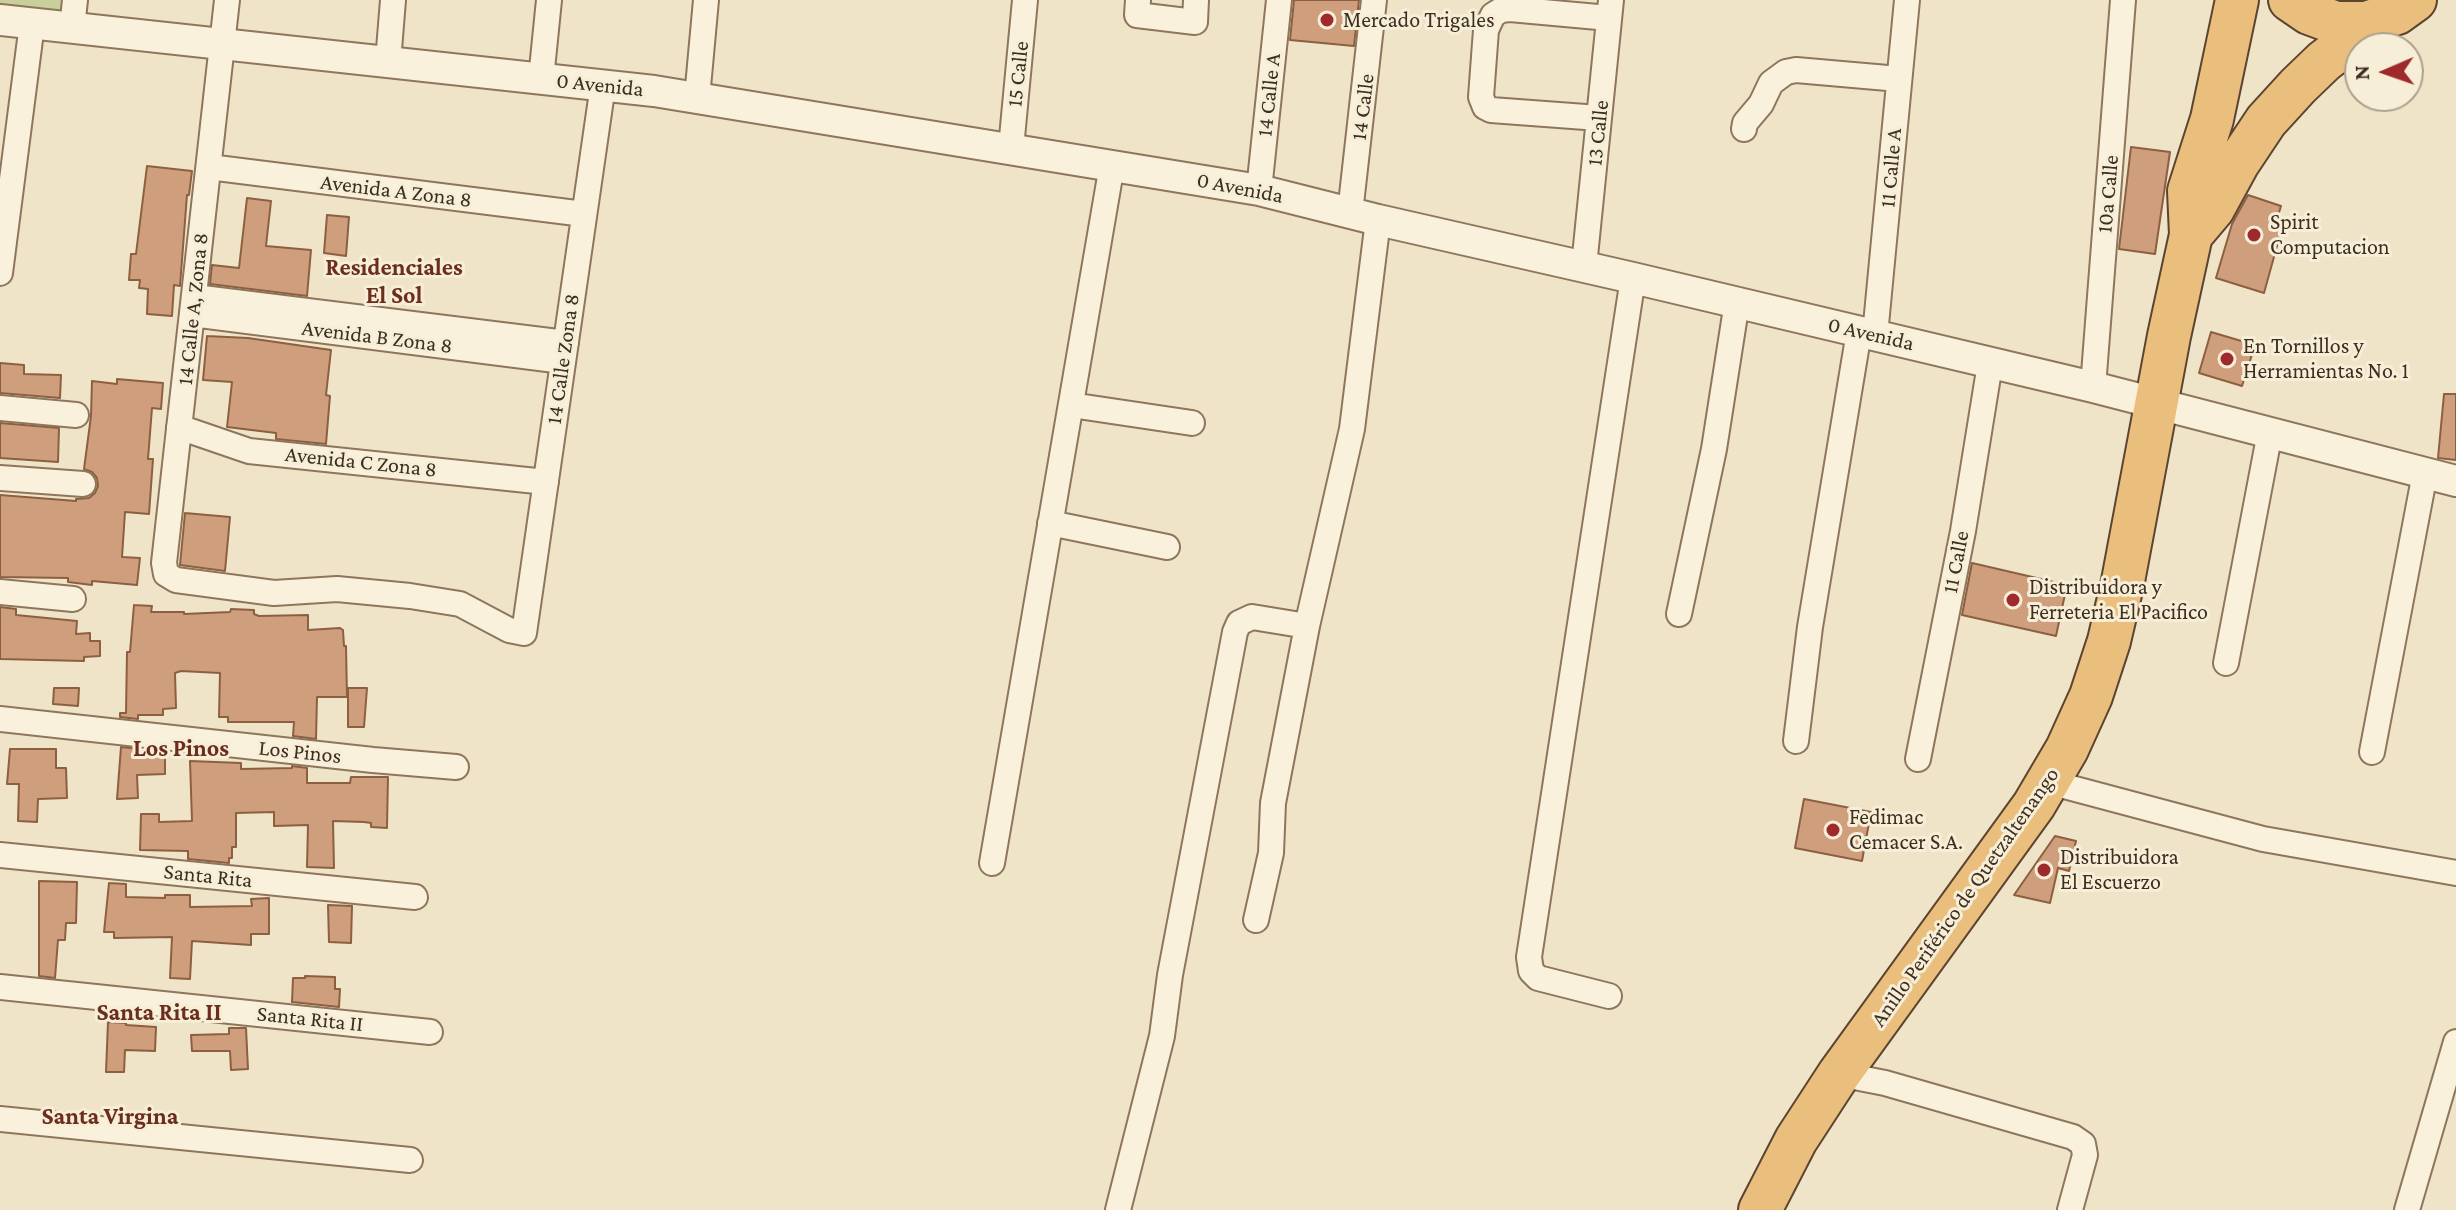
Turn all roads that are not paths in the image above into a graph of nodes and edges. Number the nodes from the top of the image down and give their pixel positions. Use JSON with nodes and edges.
{"nodes":[{"id":1,"x":227,"y":0,"type":"edge"},
{"id":2,"x":393,"y":0,"type":"edge"},
{"id":3,"x":549,"y":0,"type":"edge"},
{"id":4,"x":706,"y":0,"type":"edge"},
{"id":5,"x":1025,"y":0,"type":"edge"},
{"id":6,"x":1279,"y":0,"type":"edge"},
{"id":7,"x":1374,"y":0,"type":"edge"},
{"id":8,"x":1907,"y":0,"type":"edge"},
{"id":9,"x":2123,"y":0,"type":"edge"},
{"id":10,"x":2237,"y":0,"type":"edge"},
{"id":11,"x":2290,"y":0,"type":"edge"},
{"id":12,"x":2415,"y":0,"type":"edge"},
{"id":13,"x":1137,"y":8,"type":"edge"},
{"id":14,"x":1610,"y":9,"type":"edge"},
{"id":15,"x":1196,"y":11,"type":"edge"},
{"id":16,"x":73,"y":14,"type":"edge"},
{"id":17,"x":0,"y":20,"type":"edge"},
{"id":18,"x":2366,"y":23,"type":"junction"},
{"id":19,"x":32,"y":24,"type":"junction"},
{"id":20,"x":223,"y":45,"type":"junction"},
{"id":21,"x":388,"y":62,"type":"junction"},
{"id":22,"x":541,"y":79,"type":"junction"},
{"id":23,"x":1899,"y":79,"type":"junction"},
{"id":24,"x":603,"y":85,"type":"junction"},
{"id":25,"x":697,"y":98,"type":"junction"},
{"id":26,"x":1599,"y":118,"type":"junction"},
{"id":27,"x":1744,"y":129,"type":"dead end"},
{"id":28,"x":1011,"y":148,"type":"junction"},
{"id":29,"x":1112,"y":165,"type":"junction"},
{"id":30,"x":208,"y":175,"type":"junction"},
{"id":31,"x":1259,"y":190,"type":"junction"},
{"id":32,"x":1364,"y":216,"type":"junction"},
{"id":33,"x":583,"y":223,"type":"junction"},
{"id":34,"x":2191,"y":235,"type":"junction"},
{"id":35,"x":1584,"y":266,"type":"junction"},
{"id":36,"x":0,"y":273,"type":"edge"},
{"id":37,"x":1633,"y":278,"type":"junction"},
{"id":38,"x":1737,"y":302,"type":"junction"},
{"id":39,"x":193,"y":305,"type":"junction"},
{"id":40,"x":1867,"y":333,"type":"junction"},
{"id":41,"x":564,"y":352,"type":"junction"},
{"id":42,"x":1990,"y":364,"type":"junction"},
{"id":43,"x":2093,"y":387,"type":"junction"},
{"id":44,"x":2157,"y":404,"type":"junction"},
{"id":45,"x":1071,"y":405,"type":"junction"},
{"id":46,"x":0,"y":408,"type":"edge"},
{"id":47,"x":76,"y":415,"type":"dead end"},
{"id":48,"x":1192,"y":423,"type":"dead end"},
{"id":49,"x":179,"y":427,"type":"junction"},
{"id":50,"x":2270,"y":432,"type":"junction"},
{"id":51,"x":2425,"y":473,"type":"junction"},
{"id":52,"x":0,"y":478,"type":"edge"},
{"id":53,"x":2456,"y":481,"type":"edge"},
{"id":54,"x":546,"y":482,"type":"junction"},
{"id":55,"x":83,"y":484,"type":"dead end"},
{"id":56,"x":1050,"y":523,"type":"junction"},
{"id":57,"x":1167,"y":547,"type":"dead end"},
{"id":58,"x":0,"y":592,"type":"edge"},
{"id":59,"x":73,"y":599,"type":"dead end"},
{"id":60,"x":1679,"y":614,"type":"dead end"},
{"id":61,"x":1307,"y":626,"type":"junction"},
{"id":62,"x":524,"y":633,"type":"joint"},
{"id":63,"x":2226,"y":663,"type":"dead end"},
{"id":64,"x":0,"y":719,"type":"edge"},
{"id":65,"x":1796,"y":741,"type":"dead end"},
{"id":66,"x":2372,"y":752,"type":"dead end"},
{"id":67,"x":1918,"y":759,"type":"dead end"},
{"id":68,"x":456,"y":767,"type":"dead end"},
{"id":69,"x":2049,"y":782,"type":"junction"},
{"id":70,"x":0,"y":855,"type":"edge"},
{"id":71,"x":992,"y":863,"type":"dead end"},
{"id":72,"x":2456,"y":873,"type":"edge"},
{"id":73,"x":415,"y":897,"type":"dead end"},
{"id":74,"x":1256,"y":920,"type":"dead end"},
{"id":75,"x":0,"y":987,"type":"edge"},
{"id":76,"x":1609,"y":996,"type":"dead end"},
{"id":77,"x":430,"y":1032,"type":"dead end"},
{"id":78,"x":2456,"y":1042,"type":"edge"},
{"id":79,"x":1839,"y":1074,"type":"junction"},
{"id":80,"x":0,"y":1119,"type":"edge"},
{"id":81,"x":410,"y":1160,"type":"dead end"},
{"id":82,"x":1118,"y":1210,"type":"edge"},
{"id":83,"x":1760,"y":1210,"type":"edge"},
{"id":84,"x":2070,"y":1210,"type":"edge"},
{"id":85,"x":2407,"y":1210,"type":"edge"}],
"edges":[{"from":1,"to":20,"type":"street","name":"14 Calle A, Zona 8"},
{"from":2,"to":21,"type":"street"},
{"from":3,"to":22,"type":"street"},
{"from":4,"to":25,"type":"street"},
{"from":5,"to":28,"type":"street","name":"15 Calle"},
{"from":6,"to":31,"type":"street","name":"14 Calle A"},
{"from":7,"to":32,"type":"street","name":"14 Calle"},
{"from":8,"to":23,"type":"street","name":"11 Calle A"},
{"from":9,"to":43,"type":"street","name":"10a Calle"},
{"from":10,"to":34,"type":"highway","name":"Anillo Periférico de Quetzaltenango"},
{"from":11,"to":18,"type":"highway"},
{"from":12,"to":18,"type":"highway"},
{"from":13,"to":15,"type":"street"},
{"from":14,"to":26,"type":"street","name":"13 Calle"},
{"from":14,"to":26,"type":"street"},
{"from":16,"to":19,"type":"street","name":"0 Avenida"},
{"from":16,"to":20,"type":"street","name":"0 Avenida"},
{"from":17,"to":19,"type":"street","name":"0 Avenida"},
{"from":18,"to":34,"type":"highway","name":"Anillo Periférico de Quetzaltenango"},
{"from":19,"to":36,"type":"street"},
{"from":20,"to":21,"type":"street","name":"0 Avenida"},
{"from":20,"to":30,"type":"street","name":"14 Calle A, Zona 8"},
{"from":21,"to":22,"type":"street","name":"0 Avenida"},
{"from":22,"to":24,"type":"street","name":"0 Avenida"},
{"from":23,"to":27,"type":"street"},
{"from":23,"to":40,"type":"street","name":"11 Calle A"},
{"from":24,"to":25,"type":"street","name":"0 Avenida"},
{"from":24,"to":33,"type":"street","name":"14 Calle Zona 8"},
{"from":25,"to":28,"type":"street","name":"0 Avenida"},
{"from":26,"to":35,"type":"street","name":"13 Calle"},
{"from":28,"to":29,"type":"street","name":"0 Avenida"},
{"from":29,"to":31,"type":"street","name":"0 Avenida"},
{"from":29,"to":45,"type":"street"},
{"from":30,"to":33,"type":"street","name":"Avenida A Zona 8"},
{"from":30,"to":39,"type":"street","name":"14 Calle A, Zona 8"},
{"from":31,"to":32,"type":"street","name":"0 Avenida"},
{"from":32,"to":35,"type":"street","name":"0 Avenida"},
{"from":32,"to":61,"type":"street","name":"14 Calle"},
{"from":33,"to":41,"type":"street","name":"14 Calle Zona 8"},
{"from":34,"to":44,"type":"highway","name":"Anillo Periférico de Quetzaltenango"},
{"from":35,"to":37,"type":"street","name":"0 Avenida"},
{"from":37,"to":38,"type":"street","name":"0 Avenida"},
{"from":37,"to":76,"type":"street"},
{"from":38,"to":40,"type":"street","name":"0 Avenida"},
{"from":38,"to":60,"type":"street"},
{"from":39,"to":41,"type":"street","name":"Avenida B Zona 8"},
{"from":39,"to":49,"type":"street","name":"14 Calle A, Zona 8"},
{"from":40,"to":42,"type":"street","name":"0 Avenida"},
{"from":40,"to":65,"type":"street","name":"11 Calle A"},
{"from":41,"to":54,"type":"street","name":"14 Calle Zona 8"},
{"from":42,"to":43,"type":"street","name":"0 Avenida"},
{"from":42,"to":67,"type":"street","name":"11 Calle"},
{"from":43,"to":44,"type":"street","name":"0 Avenida"},
{"from":44,"to":50,"type":"street","name":"0 Avenida"},
{"from":44,"to":69,"type":"highway","name":"Anillo Periférico de Quetzaltenango"},
{"from":45,"to":48,"type":"street"},
{"from":45,"to":56,"type":"street"},
{"from":46,"to":47,"type":"street"},
{"from":49,"to":54,"type":"street","name":"Avenida C Zona 8"},
{"from":49,"to":62,"type":"street","name":"14 Calle A, Zona 8"},
{"from":50,"to":51,"type":"street","name":"0 Avenida"},
{"from":50,"to":63,"type":"street"},
{"from":51,"to":53,"type":"street","name":"0 Avenida"},
{"from":51,"to":66,"type":"street"},
{"from":52,"to":55,"type":"street"},
{"from":54,"to":62,"type":"street","name":"14 Calle Zona 8"},
{"from":56,"to":57,"type":"street"},
{"from":56,"to":71,"type":"street"},
{"from":58,"to":59,"type":"street"},
{"from":61,"to":74,"type":"street","name":"14 Calle"},
{"from":61,"to":82,"type":"street"},
{"from":64,"to":68,"type":"street","name":"Los Pinos"},
{"from":69,"to":72,"type":"street"},
{"from":69,"to":79,"type":"highway","name":"Anillo Periférico de Quetzaltenango"},
{"from":70,"to":73,"type":"street","name":"Santa Rita"},
{"from":75,"to":77,"type":"street","name":"Santa Rita II"},
{"from":78,"to":85,"type":"street"},
{"from":79,"to":83,"type":"highway","name":"Anillo Periférico de Quetzaltenango"},
{"from":79,"to":84,"type":"street"},
{"from":80,"to":81,"type":"street"}]}
